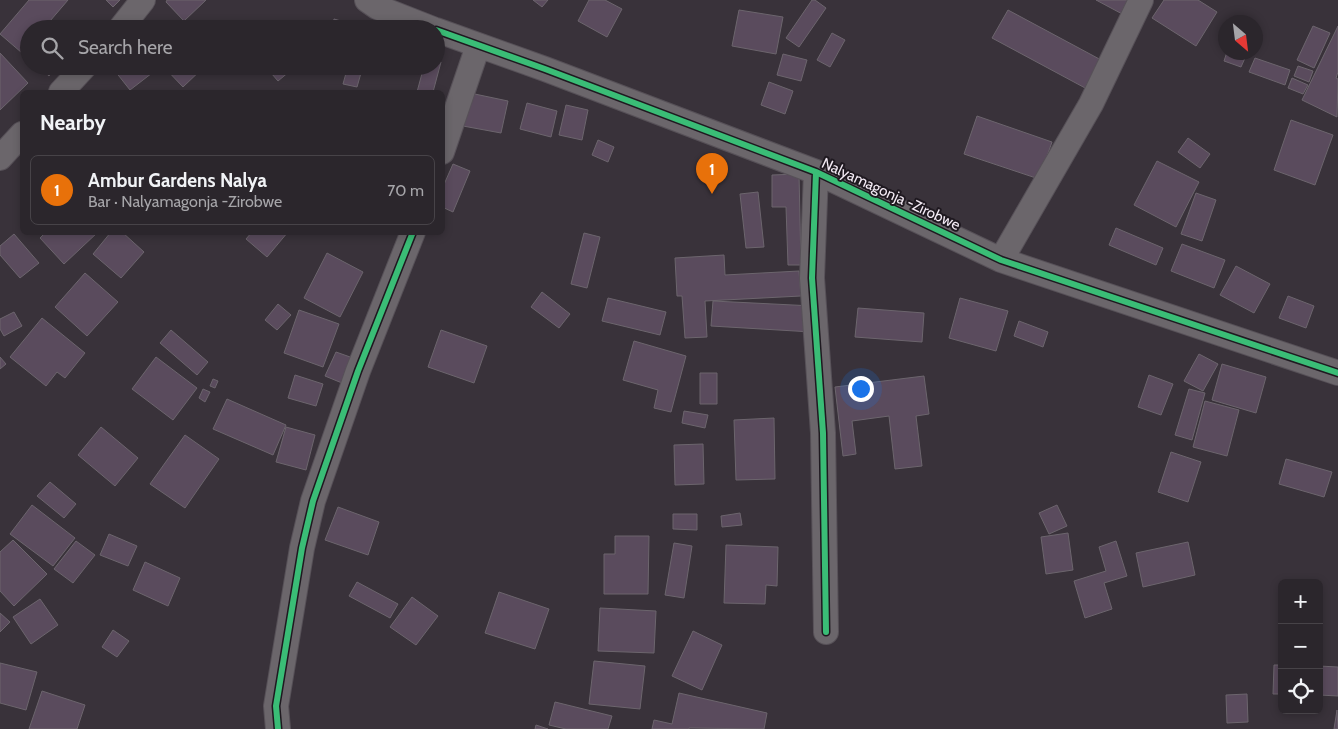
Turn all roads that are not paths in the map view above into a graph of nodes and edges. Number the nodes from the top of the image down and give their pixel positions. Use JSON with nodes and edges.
{"nodes":[{"id":1,"x":143,"y":0,"type":"edge"},
{"id":2,"x":367,"y":0,"type":"edge"},
{"id":3,"x":1141,"y":0,"type":"edge"},
{"id":4,"x":127,"y":20,"type":"edge"},
{"id":5,"x":410,"y":20,"type":"edge"},
{"id":6,"x":445,"y":33,"type":"edge"},
{"id":7,"x":478,"y":46,"type":"junction"},
{"id":8,"x":77,"y":75,"type":"edge"},
{"id":9,"x":63,"y":90,"type":"edge"},
{"id":10,"x":20,"y":136,"type":"edge"},
{"id":11,"x":445,"y":143,"type":"edge"},
{"id":12,"x":0,"y":158,"type":"edge"},
{"id":13,"x":816,"y":172,"type":"junction"},
{"id":14,"x":413,"y":235,"type":"edge"},
{"id":15,"x":1001,"y":260,"type":"junction"},
{"id":16,"x":1338,"y":373,"type":"edge"},
{"id":17,"x":826,"y":632,"type":"dead end"},
{"id":18,"x":278,"y":729,"type":"edge"}],
"edges":[{"from":1,"to":4,"type":"street"},
{"from":2,"to":5,"type":"street"},
{"from":3,"to":15,"type":"street"},
{"from":6,"to":7,"type":"street","name":"Nalyamagonja -Zirobwe"},
{"from":7,"to":11,"type":"street"},
{"from":7,"to":13,"type":"street","name":"Nalyamagonja -Zirobwe"},
{"from":8,"to":9,"type":"street"},
{"from":10,"to":12,"type":"street"},
{"from":13,"to":15,"type":"street","name":"Nalyamagonja -Zirobwe"},
{"from":13,"to":17,"type":"street"},
{"from":14,"to":18,"type":"street"},
{"from":15,"to":16,"type":"street","name":"Nalyamagonja -Zirobwe"}]}
